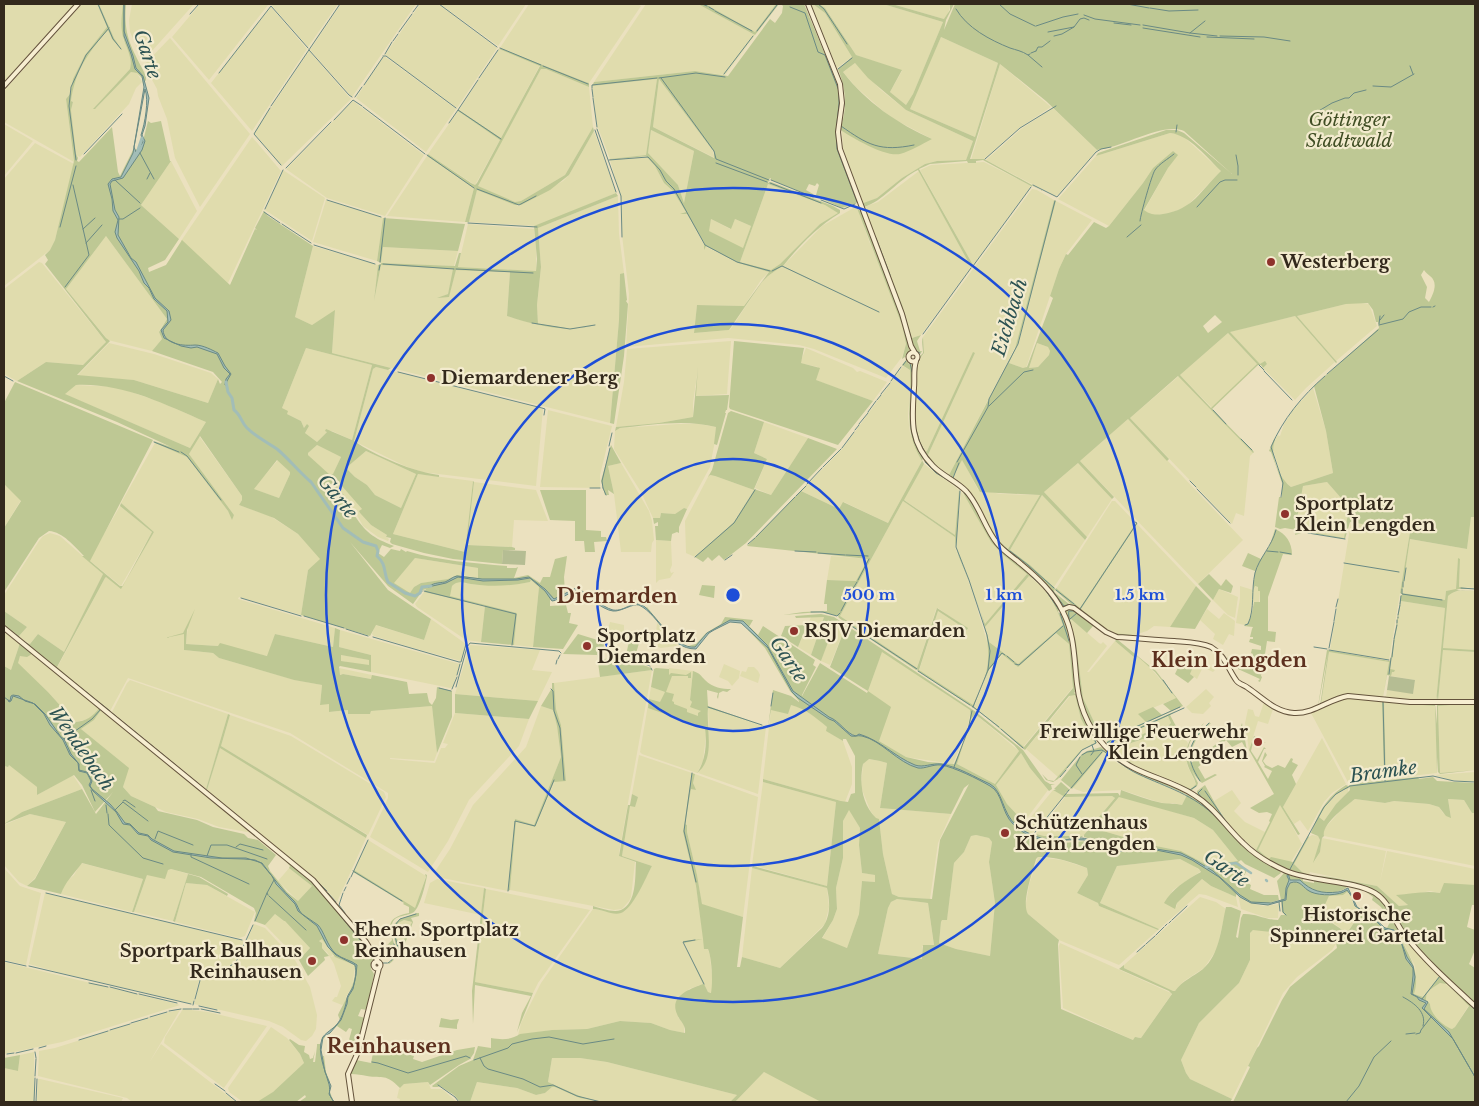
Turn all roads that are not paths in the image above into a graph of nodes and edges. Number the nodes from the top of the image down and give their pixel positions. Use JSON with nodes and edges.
{"nodes":[{"id":1,"x":78,"y":4,"type":"edge"},
{"id":2,"x":808,"y":5,"type":"edge"},
{"id":3,"x":4,"y":86,"type":"edge"},
{"id":4,"x":913,"y":353,"type":"junction"},
{"id":5,"x":914,"y":361,"type":"junction"},
{"id":6,"x":1062,"y":610,"type":"junction"},
{"id":7,"x":4,"y":628,"type":"edge"},
{"id":8,"x":1475,"y":702,"type":"edge"},
{"id":9,"x":1475,"y":1006,"type":"edge"},
{"id":10,"x":352,"y":1102,"type":"edge"}],
"edges":[{"from":1,"to":3,"type":"main road"},
{"from":2,"to":4,"type":"main road"},
{"from":4,"to":5,"type":"main road"},
{"from":4,"to":5,"type":"main road"},
{"from":5,"to":6,"type":"main road"},
{"from":6,"to":8,"type":"main road"},
{"from":6,"to":9,"type":"main road"},
{"from":7,"to":10,"type":"main road"}]}
